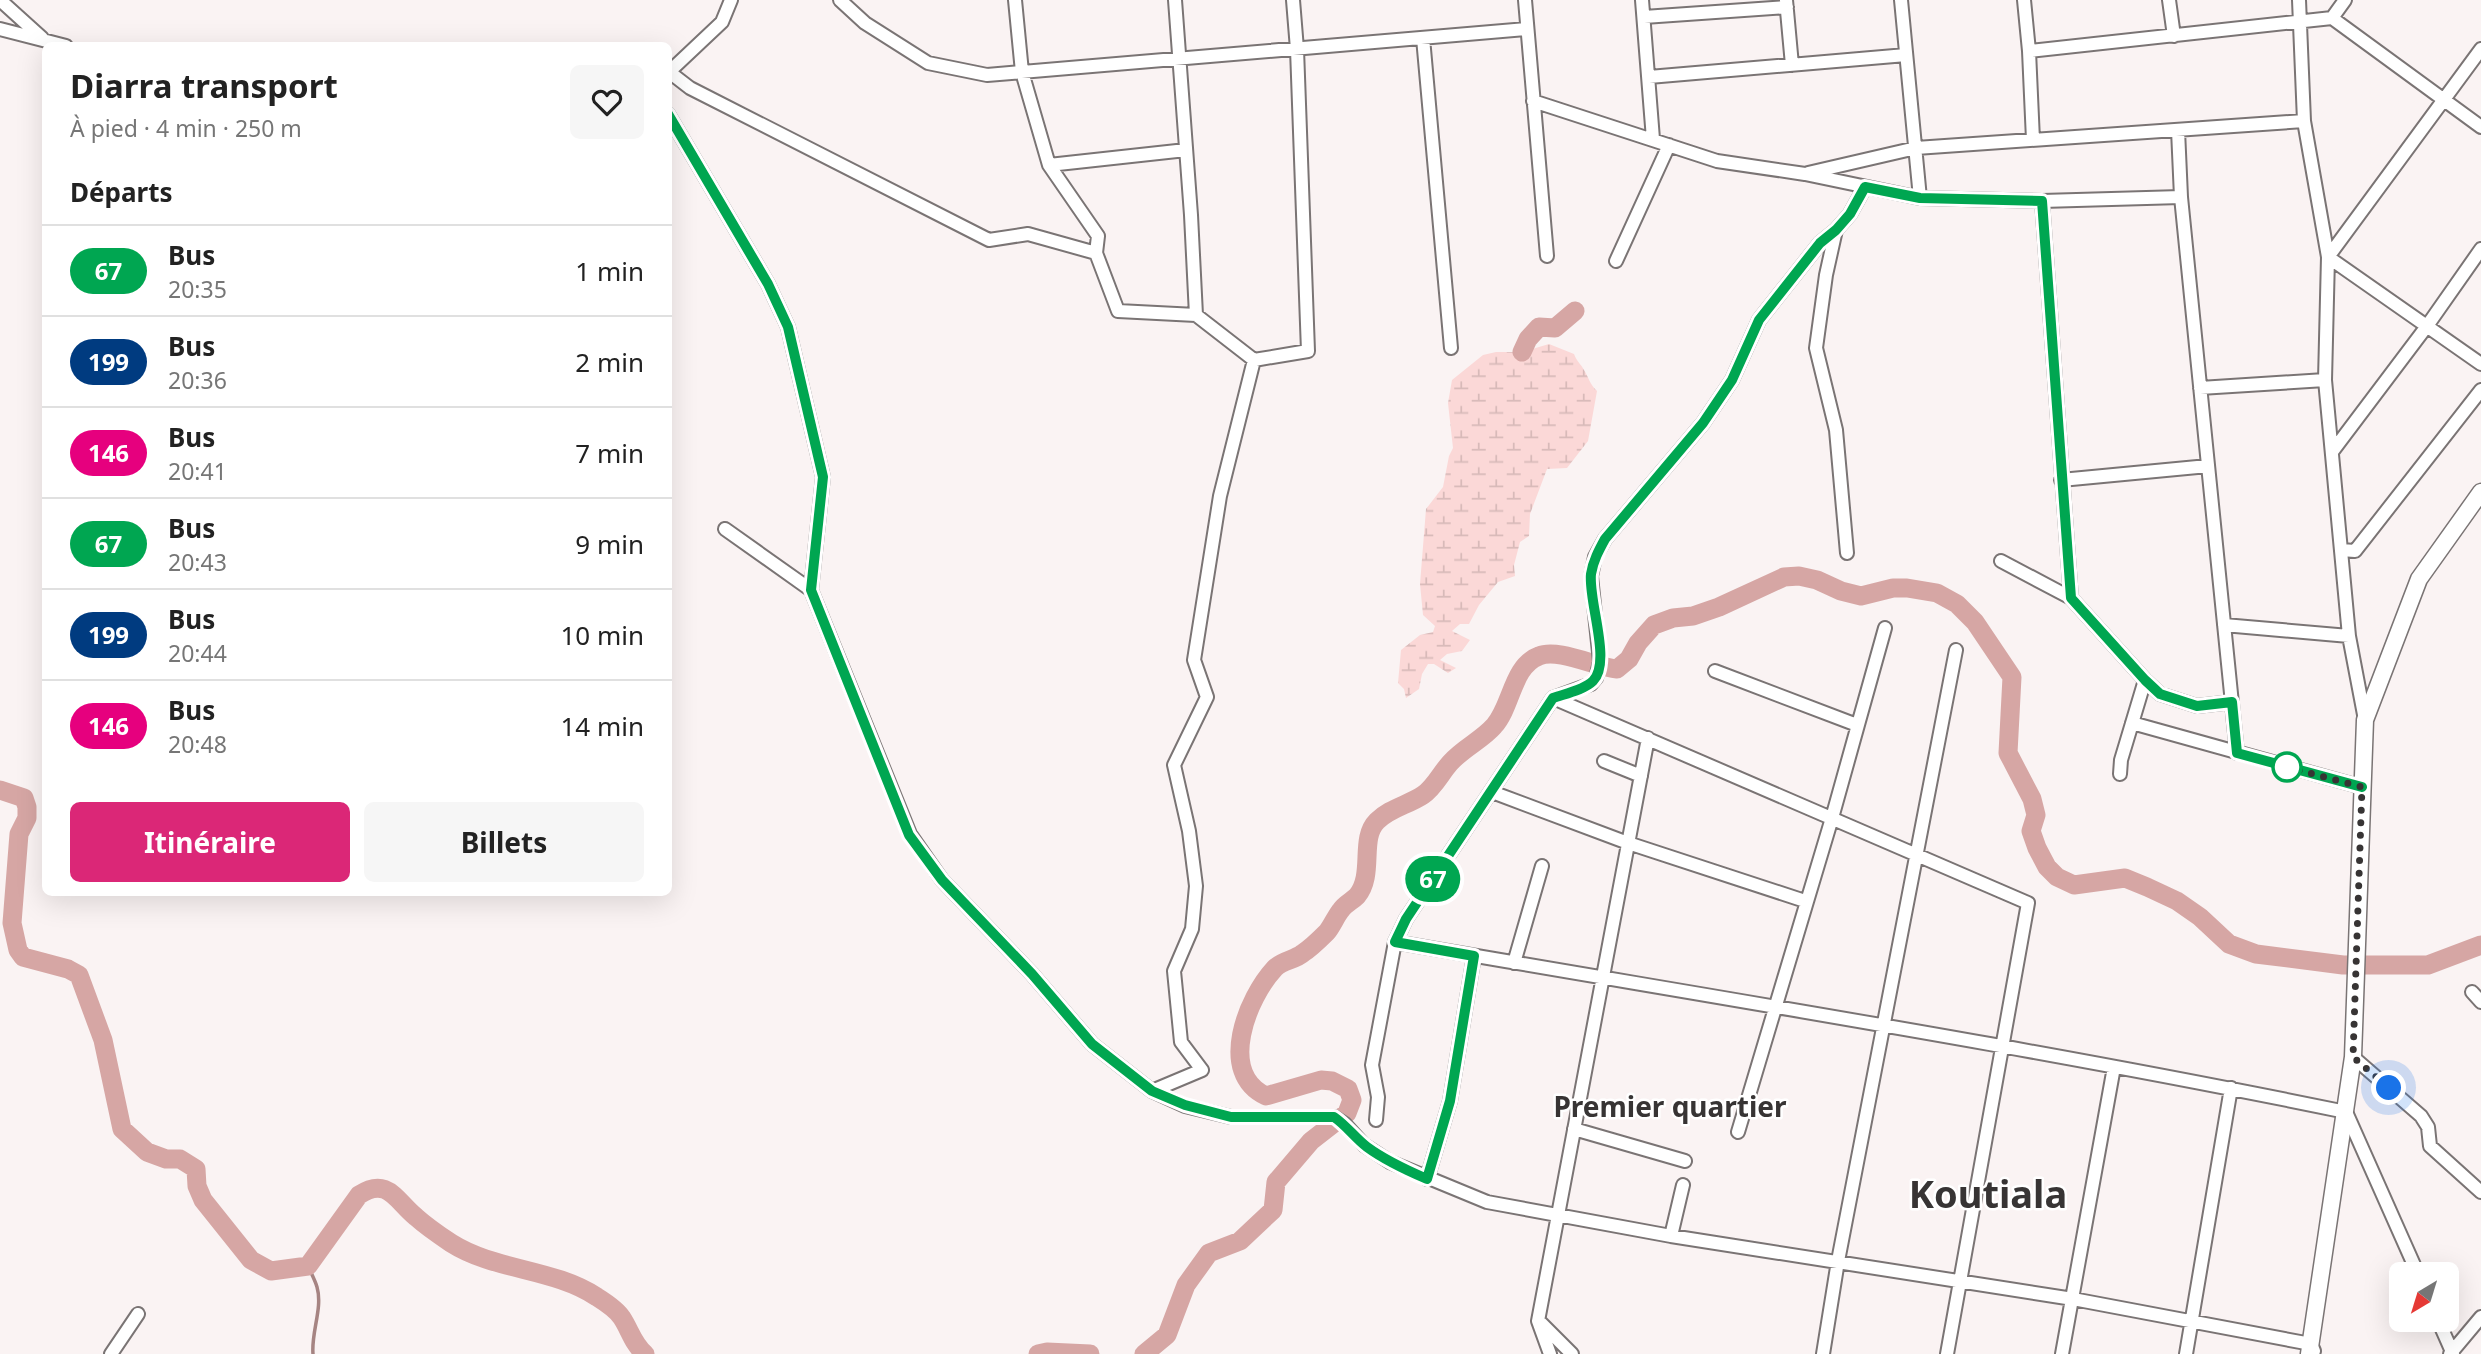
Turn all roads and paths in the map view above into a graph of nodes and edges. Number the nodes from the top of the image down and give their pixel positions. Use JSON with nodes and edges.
{"nodes":[{"id":1,"x":0,"y":0,"type":"edge"},
{"id":2,"x":731,"y":0,"type":"edge"},
{"id":3,"x":840,"y":0,"type":"edge"},
{"id":4,"x":1015,"y":0,"type":"edge"},
{"id":5,"x":1175,"y":0,"type":"edge"},
{"id":6,"x":1293,"y":0,"type":"edge"},
{"id":7,"x":1525,"y":0,"type":"edge"},
{"id":8,"x":1642,"y":0,"type":"edge"},
{"id":9,"x":1902,"y":0,"type":"edge"},
{"id":10,"x":2024,"y":0,"type":"edge"},
{"id":11,"x":2169,"y":0,"type":"edge"},
{"id":12,"x":2299,"y":0,"type":"edge"},
{"id":13,"x":2345,"y":0,"type":"edge"},
{"id":14,"x":1786,"y":3,"type":"edge"},
{"id":15,"x":1644,"y":17,"type":"junction"},
{"id":16,"x":2332,"y":18,"type":"junction"},
{"id":17,"x":2301,"y":22,"type":"junction"},
{"id":18,"x":0,"y":29,"type":"edge"},
{"id":19,"x":1527,"y":29,"type":"junction"},
{"id":20,"x":2174,"y":36,"type":"junction"},
{"id":21,"x":1423,"y":38,"type":"junction"},
{"id":22,"x":44,"y":40,"type":"junction"},
{"id":23,"x":51,"y":42,"type":"edge"},
{"id":24,"x":1297,"y":49,"type":"junction"},
{"id":25,"x":2481,"y":49,"type":"edge"},
{"id":26,"x":2029,"y":51,"type":"junction"},
{"id":27,"x":1906,"y":55,"type":"junction"},
{"id":28,"x":1178,"y":59,"type":"junction"},
{"id":29,"x":1792,"y":65,"type":"junction"},
{"id":30,"x":672,"y":70,"type":"edge"},
{"id":31,"x":1022,"y":72,"type":"junction"},
{"id":32,"x":672,"y":75,"type":"edge"},
{"id":33,"x":1649,"y":77,"type":"junction"},
{"id":34,"x":2444,"y":99,"type":"junction"},
{"id":35,"x":1533,"y":101,"type":"junction"},
{"id":36,"x":672,"y":121,"type":"edge"},
{"id":37,"x":2304,"y":121,"type":"junction"},
{"id":38,"x":2481,"y":127,"type":"edge"},
{"id":39,"x":2178,"y":130,"type":"junction"},
{"id":40,"x":1653,"y":139,"type":"junction"},
{"id":41,"x":2033,"y":140,"type":"junction"},
{"id":42,"x":1669,"y":145,"type":"junction"},
{"id":43,"x":1916,"y":148,"type":"junction"},
{"id":44,"x":1186,"y":150,"type":"junction"},
{"id":45,"x":1049,"y":165,"type":"junction"},
{"id":46,"x":1805,"y":174,"type":"junction"},
{"id":47,"x":1865,"y":187,"type":"junction"},
{"id":48,"x":2181,"y":197,"type":"junction"},
{"id":49,"x":1920,"y":198,"type":"junction"},
{"id":50,"x":2042,"y":201,"type":"junction"},
{"id":51,"x":1836,"y":230,"type":"junction"},
{"id":52,"x":2481,"y":249,"type":"edge"},
{"id":53,"x":1096,"y":253,"type":"junction"},
{"id":54,"x":1547,"y":256,"type":"dead end"},
{"id":55,"x":2328,"y":257,"type":"junction"},
{"id":56,"x":1616,"y":261,"type":"dead end"},
{"id":57,"x":1196,"y":315,"type":"junction"},
{"id":58,"x":2427,"y":326,"type":"junction"},
{"id":59,"x":1451,"y":348,"type":"dead end"},
{"id":60,"x":1254,"y":360,"type":"junction"},
{"id":61,"x":2481,"y":364,"type":"edge"},
{"id":62,"x":2325,"y":380,"type":"junction"},
{"id":63,"x":2200,"y":388,"type":"junction"},
{"id":64,"x":2481,"y":390,"type":"edge"},
{"id":65,"x":2332,"y":452,"type":"junction"},
{"id":66,"x":2208,"y":466,"type":"junction"},
{"id":67,"x":2061,"y":480,"type":"junction"},
{"id":68,"x":2481,"y":492,"type":"edge"},
{"id":69,"x":725,"y":529,"type":"dead end"},
{"id":70,"x":2341,"y":550,"type":"junction"},
{"id":71,"x":1847,"y":553,"type":"dead end"},
{"id":72,"x":2001,"y":561,"type":"dead end"},
{"id":73,"x":811,"y":590,"type":"junction"},
{"id":74,"x":2071,"y":598,"type":"junction"},
{"id":75,"x":2224,"y":625,"type":"junction"},
{"id":76,"x":1885,"y":628,"type":"dead end"},
{"id":77,"x":2349,"y":636,"type":"junction"},
{"id":78,"x":1956,"y":650,"type":"dead end"},
{"id":79,"x":1715,"y":671,"type":"dead end"},
{"id":80,"x":2145,"y":680,"type":"junction"},
{"id":81,"x":1553,"y":698,"type":"junction"},
{"id":82,"x":2232,"y":702,"type":"junction"},
{"id":83,"x":2365,"y":720,"type":"junction"},
{"id":84,"x":2132,"y":723,"type":"junction"},
{"id":85,"x":1857,"y":725,"type":"junction"},
{"id":86,"x":1648,"y":738,"type":"junction"},
{"id":87,"x":2237,"y":753,"type":"junction"},
{"id":88,"x":1604,"y":761,"type":"dead end"},
{"id":89,"x":2120,"y":774,"type":"dead end"},
{"id":90,"x":1640,"y":776,"type":"junction"},
{"id":91,"x":2362,"y":787,"type":"junction"},
{"id":92,"x":1492,"y":792,"type":"junction"},
{"id":93,"x":1832,"y":818,"type":"junction"},
{"id":94,"x":1628,"y":843,"type":"junction"},
{"id":95,"x":1918,"y":855,"type":"junction"},
{"id":96,"x":1542,"y":866,"type":"dead end"},
{"id":97,"x":1805,"y":901,"type":"junction"},
{"id":98,"x":1395,"y":942,"type":"junction"},
{"id":99,"x":1474,"y":956,"type":"junction"},
{"id":100,"x":1514,"y":962,"type":"junction"},
{"id":101,"x":1602,"y":978,"type":"junction"},
{"id":102,"x":1774,"y":1008,"type":"junction"},
{"id":103,"x":1882,"y":1026,"type":"junction"},
{"id":104,"x":2003,"y":1047,"type":"junction"},
{"id":105,"x":2353,"y":1057,"type":"junction"},
{"id":106,"x":2114,"y":1067,"type":"junction"},
{"id":107,"x":2231,"y":1088,"type":"junction"},
{"id":108,"x":1152,"y":1091,"type":"junction"},
{"id":109,"x":2346,"y":1112,"type":"junction"},
{"id":110,"x":1376,"y":1120,"type":"dead end"},
{"id":111,"x":1574,"y":1129,"type":"junction"},
{"id":112,"x":1738,"y":1132,"type":"dead end"},
{"id":113,"x":1685,"y":1161,"type":"dead end"},
{"id":114,"x":1427,"y":1179,"type":"junction"},
{"id":115,"x":1683,"y":1185,"type":"dead end"},
{"id":116,"x":2481,"y":1192,"type":"edge"},
{"id":117,"x":1558,"y":1215,"type":"junction"},
{"id":118,"x":1671,"y":1236,"type":"junction"},
{"id":119,"x":1838,"y":1261,"type":"junction"},
{"id":120,"x":2413,"y":1262,"type":"edge"},
{"id":121,"x":1960,"y":1283,"type":"junction"},
{"id":122,"x":2073,"y":1299,"type":"junction"},
{"id":123,"x":138,"y":1314,"type":"dead end"},
{"id":124,"x":2481,"y":1317,"type":"edge"},
{"id":125,"x":1538,"y":1321,"type":"junction"},
{"id":126,"x":2192,"y":1321,"type":"junction"},
{"id":127,"x":2443,"y":1332,"type":"edge"},
{"id":128,"x":2312,"y":1351,"type":"edge"},
{"id":129,"x":2451,"y":1353,"type":"edge"},
{"id":130,"x":111,"y":1354,"type":"edge"},
{"id":131,"x":1550,"y":1354,"type":"edge"},
{"id":132,"x":1572,"y":1354,"type":"edge"},
{"id":133,"x":1823,"y":1354,"type":"edge"},
{"id":134,"x":1947,"y":1354,"type":"edge"},
{"id":135,"x":2062,"y":1354,"type":"edge"},
{"id":136,"x":2186,"y":1354,"type":"edge"}],
"edges":[{"from":1,"to":22,"type":"street"},
{"from":2,"to":30,"type":"street"},
{"from":3,"to":31,"type":"street"},
{"from":4,"to":31,"type":"street"},
{"from":5,"to":28,"type":"street"},
{"from":6,"to":24,"type":"street"},
{"from":7,"to":19,"type":"street"},
{"from":8,"to":15,"type":"street"},
{"from":9,"to":27,"type":"street"},
{"from":10,"to":26,"type":"street"},
{"from":11,"to":20,"type":"street"},
{"from":12,"to":17,"type":"street"},
{"from":13,"to":16,"type":"street"},
{"from":14,"to":15,"type":"street"},
{"from":14,"to":29,"type":"street"},
{"from":15,"to":33,"type":"street"},
{"from":16,"to":17,"type":"street"},
{"from":16,"to":34,"type":"street"},
{"from":17,"to":20,"type":"street"},
{"from":17,"to":37,"type":"street"},
{"from":18,"to":22,"type":"street"},
{"from":19,"to":21,"type":"street"},
{"from":19,"to":35,"type":"street"},
{"from":20,"to":26,"type":"street"},
{"from":21,"to":24,"type":"street"},
{"from":21,"to":59,"type":"street"},
{"from":22,"to":23,"type":"street"},
{"from":24,"to":28,"type":"street"},
{"from":24,"to":60,"type":"street"},
{"from":25,"to":34,"type":"street"},
{"from":26,"to":41,"type":"street"},
{"from":27,"to":29,"type":"street"},
{"from":27,"to":43,"type":"street"},
{"from":28,"to":31,"type":"street"},
{"from":28,"to":44,"type":"street"},
{"from":29,"to":33,"type":"street"},
{"from":31,"to":45,"type":"street"},
{"from":32,"to":53,"type":"street"},
{"from":33,"to":40,"type":"street"},
{"from":34,"to":38,"type":"street"},
{"from":34,"to":55,"type":"street"},
{"from":35,"to":40,"type":"street"},
{"from":35,"to":54,"type":"street"},
{"from":36,"to":73,"type":"street"},
{"from":37,"to":39,"type":"street"},
{"from":37,"to":55,"type":"street"},
{"from":39,"to":41,"type":"street"},
{"from":39,"to":48,"type":"street"},
{"from":40,"to":42,"type":"street"},
{"from":41,"to":43,"type":"street"},
{"from":42,"to":46,"type":"street"},
{"from":42,"to":56,"type":"street"},
{"from":43,"to":46,"type":"street"},
{"from":43,"to":49,"type":"street"},
{"from":44,"to":45,"type":"street"},
{"from":44,"to":57,"type":"street"},
{"from":45,"to":53,"type":"street"},
{"from":46,"to":47,"type":"street"},
{"from":47,"to":49,"type":"street"},
{"from":47,"to":51,"type":"street"},
{"from":48,"to":50,"type":"street"},
{"from":48,"to":63,"type":"street"},
{"from":49,"to":50,"type":"street"},
{"from":50,"to":67,"type":"street"},
{"from":51,"to":71,"type":"street"},
{"from":51,"to":81,"type":"street"},
{"from":52,"to":58,"type":"street"},
{"from":53,"to":57,"type":"street"},
{"from":55,"to":58,"type":"street"},
{"from":55,"to":62,"type":"street"},
{"from":57,"to":60,"type":"street"},
{"from":58,"to":61,"type":"street"},
{"from":58,"to":65,"type":"street"},
{"from":60,"to":108,"type":"street"},
{"from":62,"to":63,"type":"street"},
{"from":62,"to":65,"type":"street"},
{"from":63,"to":66,"type":"street"},
{"from":64,"to":70,"type":"street"},
{"from":65,"to":70,"type":"street"},
{"from":66,"to":67,"type":"street"},
{"from":66,"to":75,"type":"street"},
{"from":67,"to":74,"type":"street"},
{"from":68,"to":83,"type":"main road"},
{"from":69,"to":73,"type":"street"},
{"from":70,"to":77,"type":"street"},
{"from":72,"to":74,"type":"street"},
{"from":73,"to":108,"type":"street"},
{"from":74,"to":80,"type":"street"},
{"from":75,"to":77,"type":"street"},
{"from":75,"to":82,"type":"street"},
{"from":76,"to":85,"type":"street"},
{"from":77,"to":83,"type":"street"},
{"from":78,"to":95,"type":"street"},
{"from":79,"to":85,"type":"street"},
{"from":80,"to":82,"type":"street"},
{"from":80,"to":84,"type":"street"},
{"from":81,"to":86,"type":"street"},
{"from":81,"to":92,"type":"street"},
{"from":82,"to":87,"type":"street"},
{"from":83,"to":91,"type":"main road"},
{"from":84,"to":87,"type":"street"},
{"from":84,"to":89,"type":"street"},
{"from":85,"to":93,"type":"street"},
{"from":86,"to":90,"type":"street"},
{"from":86,"to":93,"type":"street"},
{"from":87,"to":91,"type":"street"},
{"from":88,"to":90,"type":"street"},
{"from":90,"to":94,"type":"street"},
{"from":91,"to":105,"type":"main road"},
{"from":92,"to":94,"type":"street"},
{"from":92,"to":98,"type":"street"},
{"from":93,"to":95,"type":"street"},
{"from":93,"to":97,"type":"street"},
{"from":94,"to":97,"type":"street"},
{"from":94,"to":101,"type":"street"},
{"from":95,"to":103,"type":"street"},
{"from":95,"to":104,"type":"street"},
{"from":96,"to":100,"type":"street"},
{"from":97,"to":102,"type":"street"},
{"from":98,"to":99,"type":"street"},
{"from":98,"to":110,"type":"street"},
{"from":99,"to":100,"type":"street"},
{"from":99,"to":114,"type":"street"},
{"from":100,"to":101,"type":"street"},
{"from":101,"to":102,"type":"street"},
{"from":101,"to":111,"type":"street"},
{"from":102,"to":103,"type":"street"},
{"from":102,"to":112,"type":"street"},
{"from":103,"to":104,"type":"street"},
{"from":103,"to":119,"type":"street"},
{"from":104,"to":106,"type":"street"},
{"from":104,"to":121,"type":"street"},
{"from":105,"to":109,"type":"main road"},
{"from":105,"to":116,"type":"street"},
{"from":106,"to":107,"type":"street"},
{"from":106,"to":122,"type":"street"},
{"from":107,"to":109,"type":"street"},
{"from":107,"to":126,"type":"street"},
{"from":108,"to":114,"type":"street"},
{"from":109,"to":120,"type":"street"},
{"from":109,"to":128,"type":"main road"},
{"from":111,"to":113,"type":"street"},
{"from":111,"to":117,"type":"street"},
{"from":114,"to":117,"type":"street"},
{"from":115,"to":118,"type":"street"},
{"from":117,"to":118,"type":"street"},
{"from":117,"to":125,"type":"street"},
{"from":118,"to":119,"type":"street"},
{"from":119,"to":121,"type":"street"},
{"from":119,"to":133,"type":"street"},
{"from":121,"to":122,"type":"street"},
{"from":121,"to":134,"type":"street"},
{"from":122,"to":126,"type":"street"},
{"from":122,"to":135,"type":"street"},
{"from":123,"to":130,"type":"street"},
{"from":124,"to":129,"type":"street"},
{"from":125,"to":131,"type":"street"},
{"from":125,"to":132,"type":"street"},
{"from":126,"to":128,"type":"street"},
{"from":126,"to":136,"type":"street"},
{"from":127,"to":129,"type":"street"}]}
